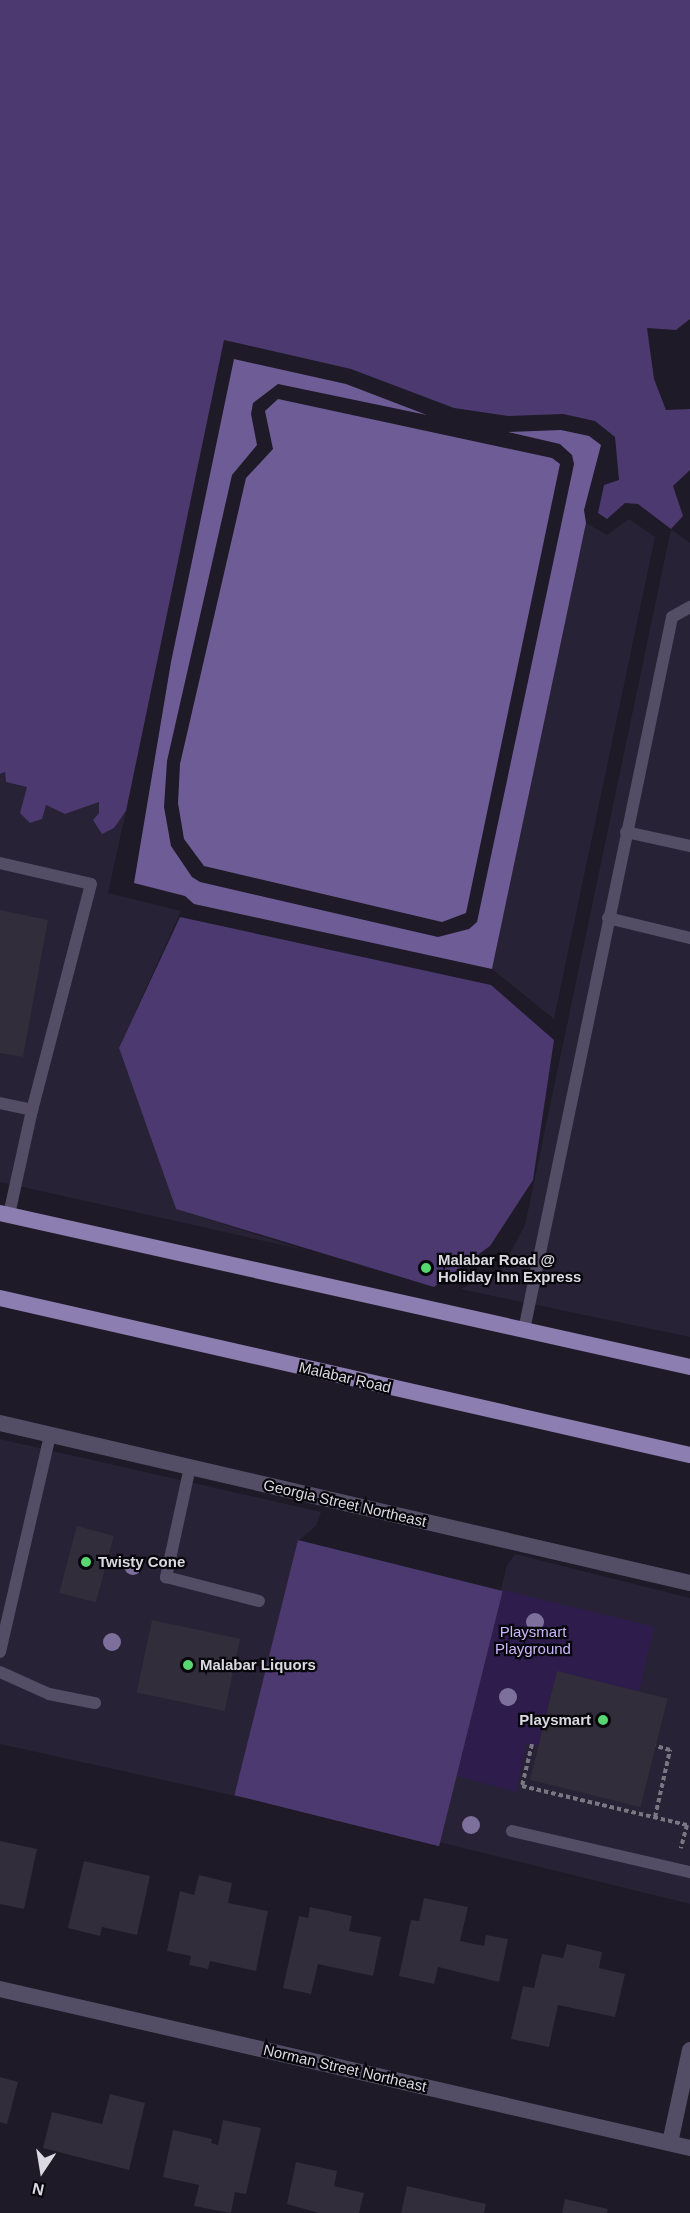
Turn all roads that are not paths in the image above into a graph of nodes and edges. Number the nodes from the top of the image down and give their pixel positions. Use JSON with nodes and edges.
{"nodes":[{"id":1,"x":690,"y":606,"type":"edge"},
{"id":2,"x":626,"y":832,"type":"junction"},
{"id":3,"x":690,"y":846,"type":"edge"},
{"id":4,"x":0,"y":863,"type":"edge"},
{"id":5,"x":608,"y":918,"type":"junction"},
{"id":6,"x":690,"y":938,"type":"edge"},
{"id":7,"x":0,"y":1103,"type":"edge"},
{"id":8,"x":32,"y":1110,"type":"junction"},
{"id":9,"x":4,"y":1214,"type":"edge"},
{"id":10,"x":0,"y":1298,"type":"edge"},
{"id":11,"x":524,"y":1330,"type":"junction"},
{"id":12,"x":690,"y":1367,"type":"edge"},
{"id":13,"x":0,"y":1423,"type":"edge"},
{"id":14,"x":50,"y":1435,"type":"junction"},
{"id":15,"x":690,"y":1455,"type":"edge"},
{"id":16,"x":190,"y":1467,"type":"junction"},
{"id":17,"x":690,"y":1582,"type":"edge"},
{"id":18,"x":259,"y":1601,"type":"dead end"},
{"id":19,"x":0,"y":1652,"type":"edge"},
{"id":20,"x":0,"y":1672,"type":"edge"},
{"id":21,"x":95,"y":1703,"type":"dead end"},
{"id":22,"x":512,"y":1831,"type":"dead end"},
{"id":23,"x":690,"y":1872,"type":"edge"},
{"id":24,"x":0,"y":1989,"type":"edge"},
{"id":25,"x":690,"y":2050,"type":"edge"},
{"id":26,"x":670,"y":2143,"type":"junction"},
{"id":27,"x":690,"y":2148,"type":"edge"}],
"edges":[{"from":1,"to":2,"type":"lane"},
{"from":2,"to":3,"type":"lane"},
{"from":2,"to":5,"type":"lane"},
{"from":4,"to":8,"type":"lane"},
{"from":5,"to":6,"type":"lane"},
{"from":5,"to":11,"type":"lane"},
{"from":7,"to":8,"type":"lane"},
{"from":8,"to":9,"type":"lane"},
{"from":9,"to":11,"type":"main road"},
{"from":10,"to":15,"type":"main road","name":"Malabar Road"},
{"from":11,"to":12,"type":"main road"},
{"from":13,"to":14,"type":"street","name":"Georgia Street Northeast"},
{"from":14,"to":16,"type":"street","name":"Georgia Street Northeast"},
{"from":14,"to":19,"type":"lane"},
{"from":16,"to":17,"type":"street","name":"Georgia Street Northeast"},
{"from":16,"to":18,"type":"lane"},
{"from":20,"to":21,"type":"lane"},
{"from":22,"to":23,"type":"lane"},
{"from":24,"to":26,"type":"street","name":"Norman Street Northeast"},
{"from":25,"to":26,"type":"street"},
{"from":26,"to":27,"type":"street","name":"Norman Street Northeast"}]}
